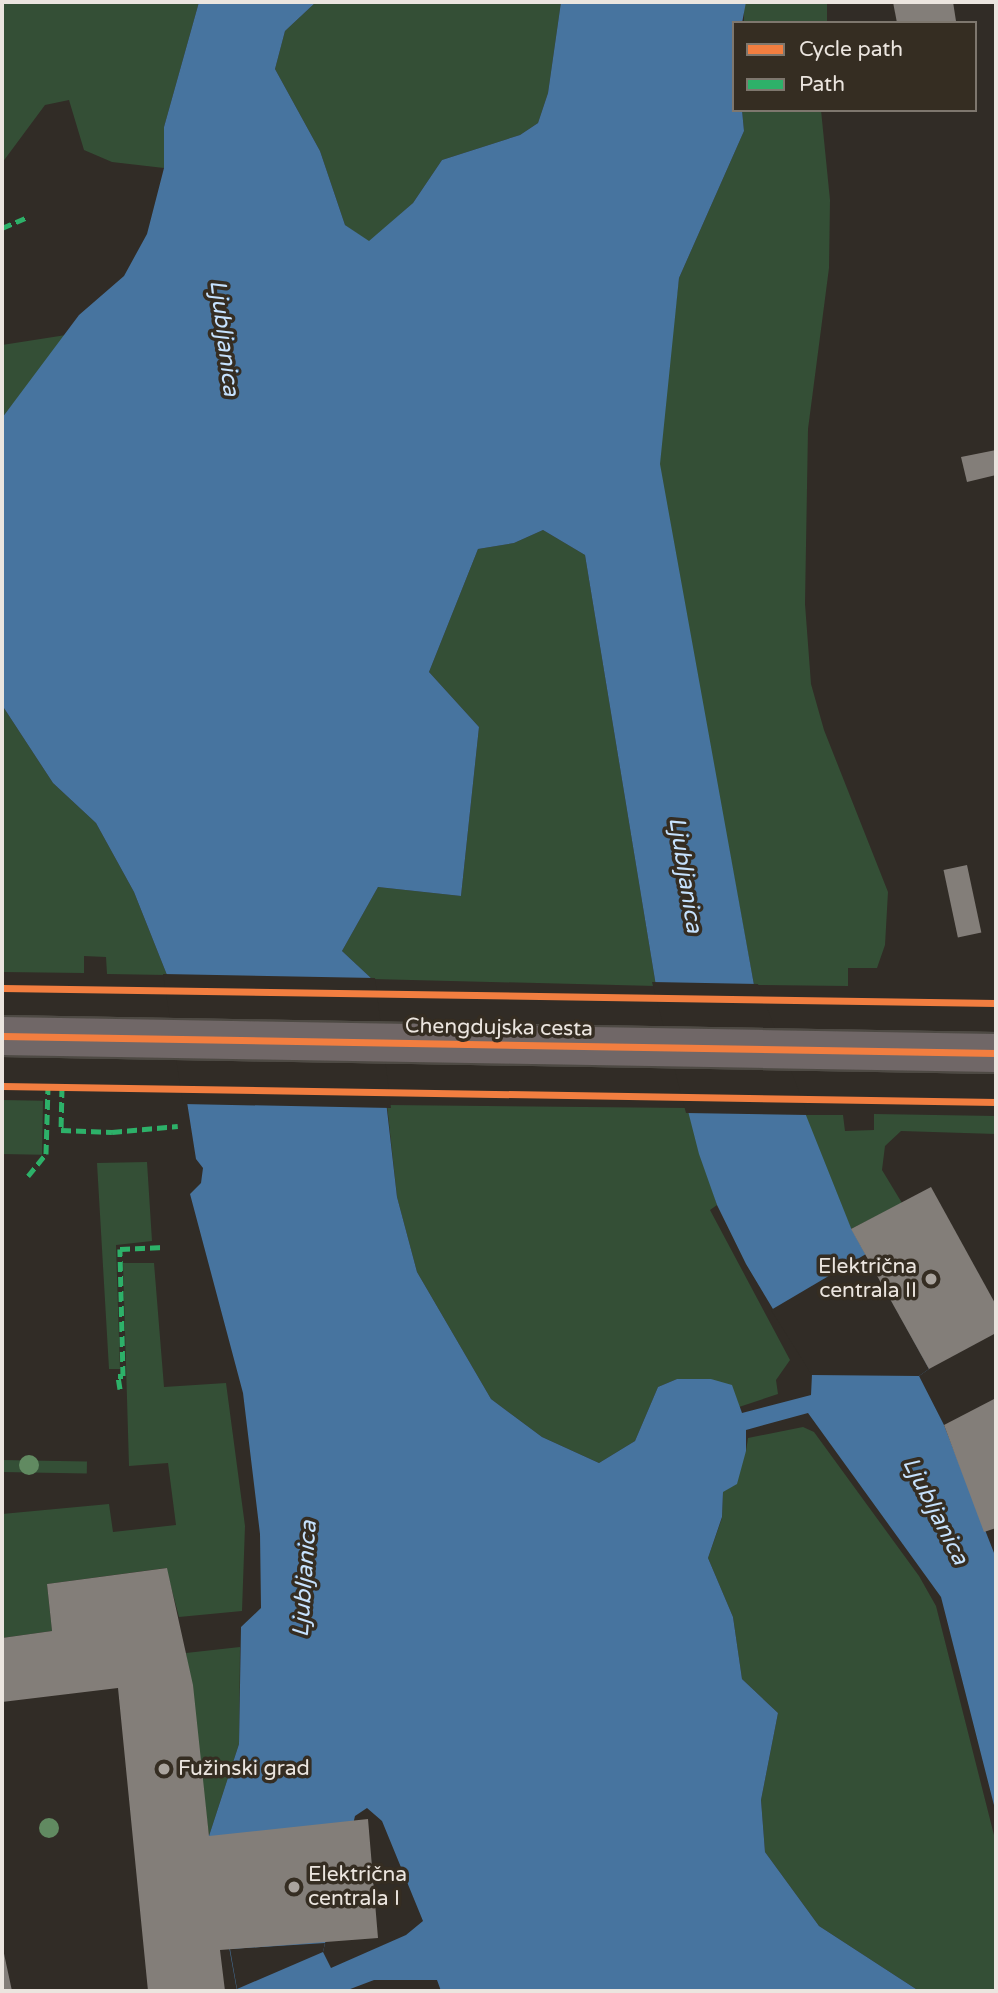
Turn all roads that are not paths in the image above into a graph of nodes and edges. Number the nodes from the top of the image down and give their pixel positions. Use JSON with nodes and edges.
{"nodes":[{"id":1,"x":2,"y":1036,"type":"edge"},
{"id":2,"x":996,"y":1053,"type":"edge"}],
"edges":[{"from":1,"to":2,"type":"street","name":"Chengdujska cesta"}]}
